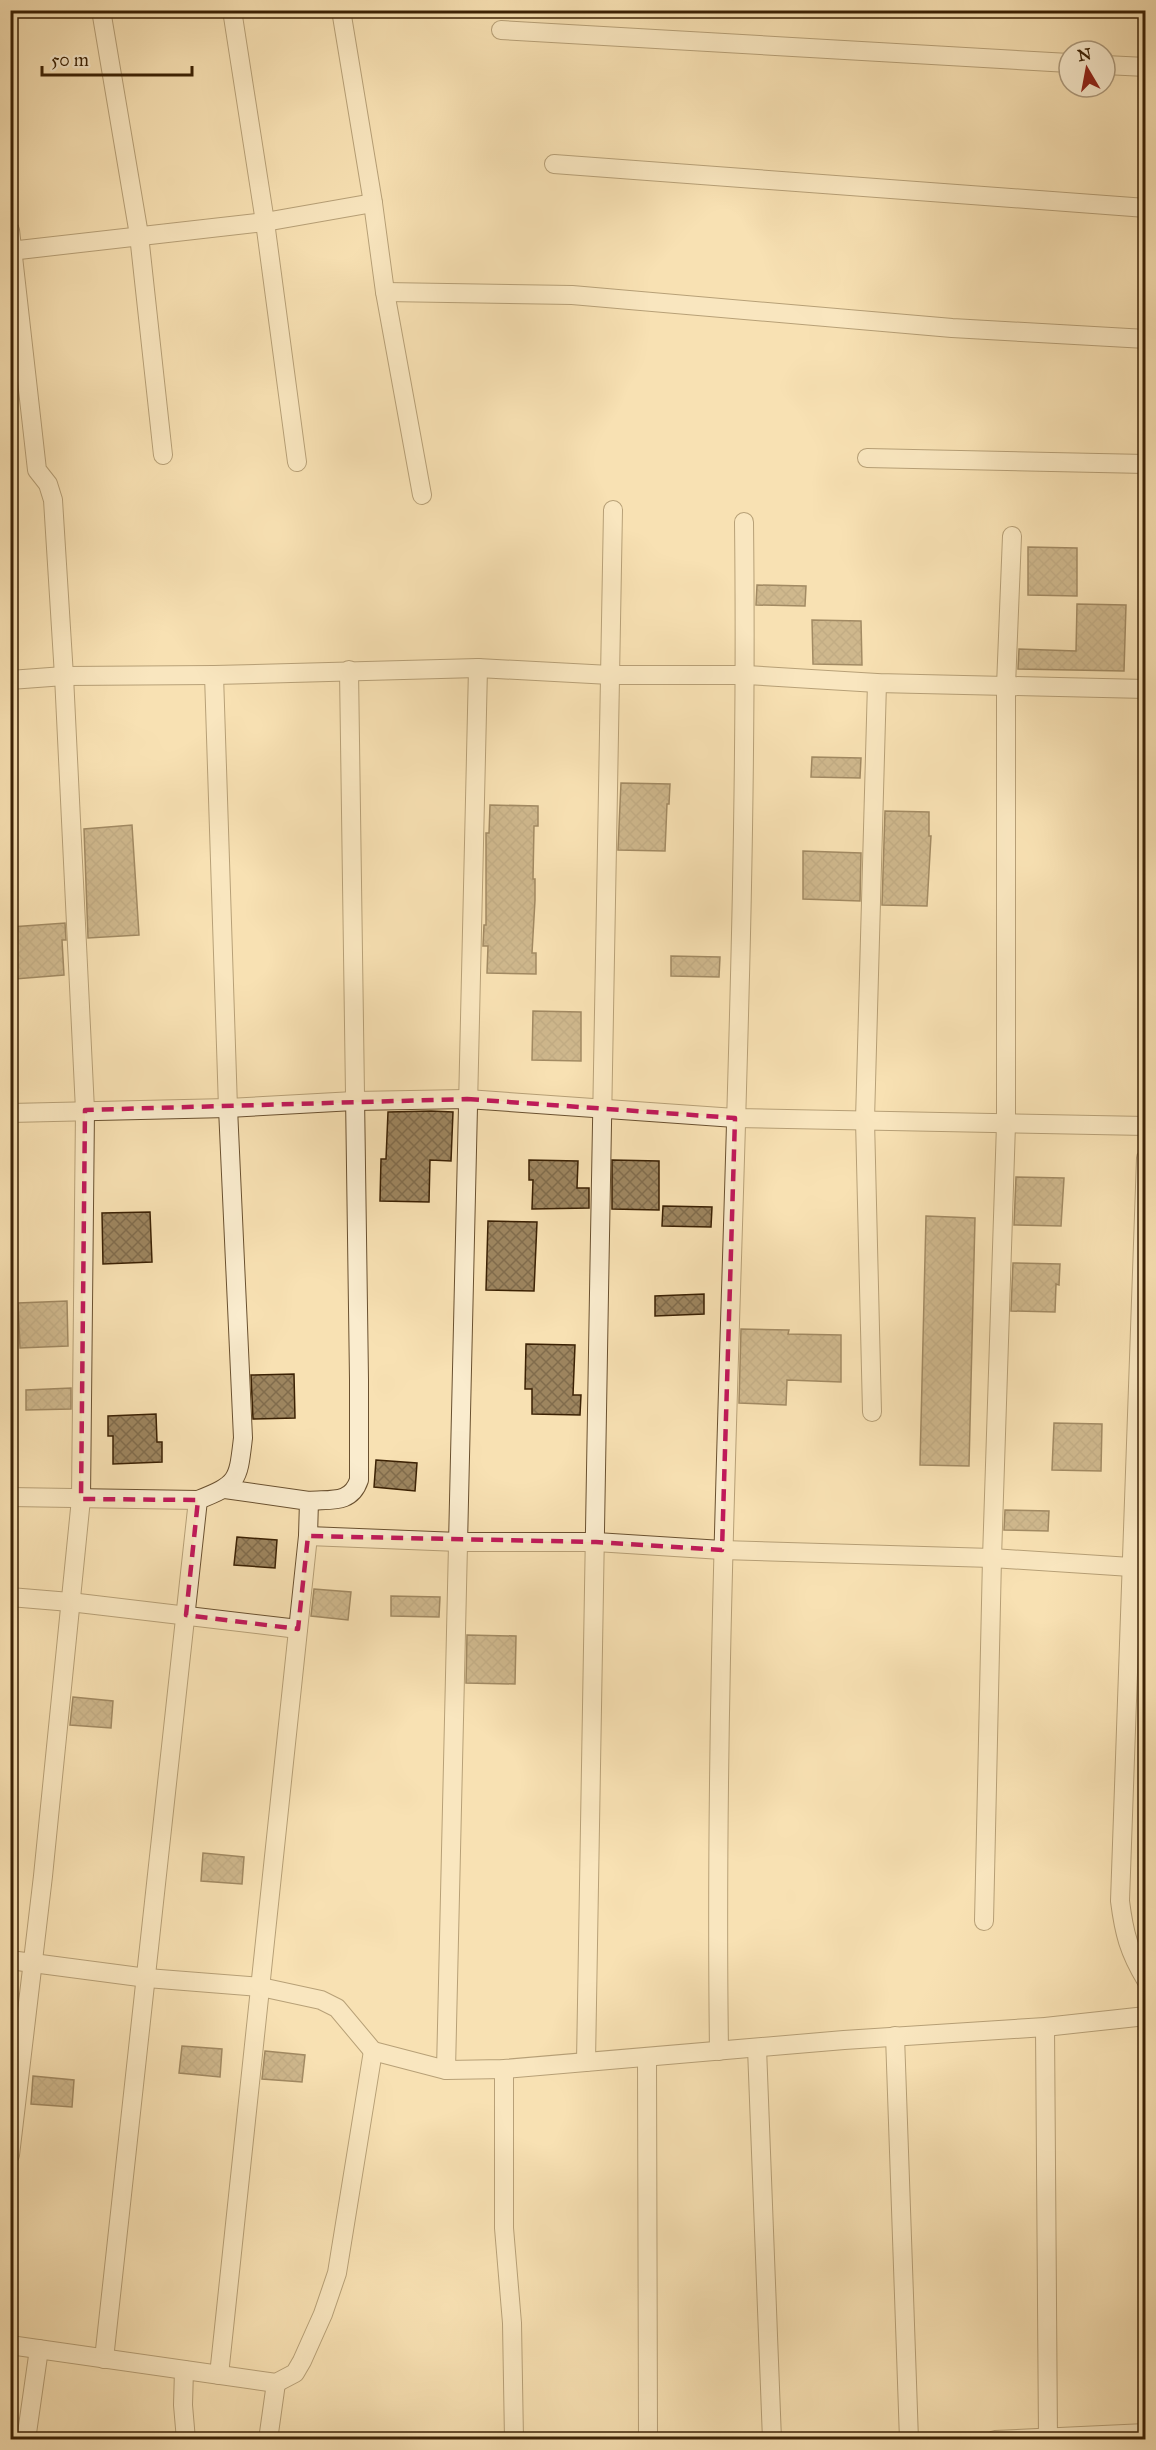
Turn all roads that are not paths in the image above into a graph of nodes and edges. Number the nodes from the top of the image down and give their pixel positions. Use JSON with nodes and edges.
{"nodes":[{"id":1,"x":101,"y":10,"type":"edge"},
{"id":2,"x":232,"y":10,"type":"edge"},
{"id":3,"x":341,"y":10,"type":"edge"},
{"id":4,"x":501,"y":30,"type":"dead end"},
{"id":5,"x":1057,"y":62,"type":"edge"},
{"id":6,"x":1117,"y":65,"type":"edge"},
{"id":7,"x":1146,"y":67,"type":"edge"},
{"id":8,"x":554,"y":164,"type":"dead end"},
{"id":9,"x":373,"y":203,"type":"junction"},
{"id":10,"x":1146,"y":208,"type":"edge"},
{"id":11,"x":265,"y":222,"type":"junction"},
{"id":12,"x":10,"y":230,"type":"edge"},
{"id":13,"x":139,"y":235,"type":"junction"},
{"id":14,"x":12,"y":250,"type":"edge"},
{"id":15,"x":385,"y":292,"type":"junction"},
{"id":16,"x":1146,"y":339,"type":"edge"},
{"id":17,"x":163,"y":455,"type":"dead end"},
{"id":18,"x":867,"y":458,"type":"dead end"},
{"id":19,"x":297,"y":462,"type":"dead end"},
{"id":20,"x":1146,"y":464,"type":"edge"},
{"id":21,"x":422,"y":495,"type":"dead end"},
{"id":22,"x":613,"y":510,"type":"dead end"},
{"id":23,"x":744,"y":522,"type":"dead end"},
{"id":24,"x":1012,"y":536,"type":"dead end"},
{"id":25,"x":478,"y":668,"type":"junction"},
{"id":26,"x":349,"y":670,"type":"junction"},
{"id":27,"x":214,"y":675,"type":"junction"},
{"id":28,"x":610,"y":675,"type":"junction"},
{"id":29,"x":746,"y":675,"type":"junction"},
{"id":30,"x":64,"y":676,"type":"junction"},
{"id":31,"x":10,"y":680,"type":"edge"},
{"id":32,"x":877,"y":683,"type":"junction"},
{"id":33,"x":1006,"y":686,"type":"junction"},
{"id":34,"x":1146,"y":690,"type":"edge"},
{"id":35,"x":466,"y":1099,"type":"junction"},
{"id":36,"x":354,"y":1101,"type":"junction"},
{"id":37,"x":600,"y":1107,"type":"junction"},
{"id":38,"x":228,"y":1108,"type":"junction"},
{"id":39,"x":85,"y":1110,"type":"junction"},
{"id":40,"x":10,"y":1113,"type":"edge"},
{"id":41,"x":735,"y":1118,"type":"junction"},
{"id":42,"x":865,"y":1120,"type":"junction"},
{"id":43,"x":1006,"y":1124,"type":"junction"},
{"id":44,"x":1146,"y":1126,"type":"edge"},
{"id":45,"x":1146,"y":1158,"type":"edge"},
{"id":46,"x":872,"y":1412,"type":"dead end"},
{"id":47,"x":225,"y":1490,"type":"junction"},
{"id":48,"x":10,"y":1497,"type":"edge"},
{"id":49,"x":81,"y":1499,"type":"junction"},
{"id":50,"x":198,"y":1500,"type":"junction"},
{"id":51,"x":309,"y":1501,"type":"junction"},
{"id":52,"x":308,"y":1536,"type":"junction"},
{"id":53,"x":459,"y":1542,"type":"junction"},
{"id":54,"x":596,"y":1542,"type":"junction"},
{"id":55,"x":722,"y":1550,"type":"junction"},
{"id":56,"x":992,"y":1558,"type":"junction"},
{"id":57,"x":1139,"y":1567,"type":"edge"},
{"id":58,"x":10,"y":1597,"type":"edge"},
{"id":59,"x":70,"y":1602,"type":"junction"},
{"id":60,"x":186,"y":1615,"type":"junction"},
{"id":61,"x":298,"y":1629,"type":"junction"},
{"id":62,"x":984,"y":1922,"type":"dead end"},
{"id":63,"x":10,"y":1960,"type":"edge"},
{"id":64,"x":32,"y":1963,"type":"junction"},
{"id":65,"x":147,"y":1978,"type":"junction"},
{"id":66,"x":1146,"y":1980,"type":"edge"},
{"id":67,"x":261,"y":1987,"type":"junction"},
{"id":68,"x":1146,"y":2016,"type":"edge"},
{"id":69,"x":1045,"y":2027,"type":"junction"},
{"id":70,"x":895,"y":2036,"type":"junction"},
{"id":71,"x":757,"y":2048,"type":"junction"},
{"id":72,"x":373,"y":2050,"type":"junction"},
{"id":73,"x":719,"y":2051,"type":"junction"},
{"id":74,"x":648,"y":2057,"type":"junction"},
{"id":75,"x":586,"y":2062,"type":"junction"},
{"id":76,"x":504,"y":2069,"type":"junction"},
{"id":77,"x":446,"y":2070,"type":"junction"},
{"id":78,"x":10,"y":2155,"type":"edge"},
{"id":79,"x":10,"y":2345,"type":"edge"},
{"id":80,"x":39,"y":2349,"type":"junction"},
{"id":81,"x":104,"y":2359,"type":"junction"},
{"id":82,"x":184,"y":2370,"type":"junction"},
{"id":83,"x":219,"y":2375,"type":"junction"},
{"id":84,"x":276,"y":2384,"type":"junction"},
{"id":85,"x":1146,"y":2433,"type":"edge"},
{"id":86,"x":1048,"y":2438,"type":"edge"},
{"id":87,"x":26,"y":2439,"type":"edge"},
{"id":88,"x":186,"y":2439,"type":"edge"},
{"id":89,"x":268,"y":2439,"type":"edge"},
{"id":90,"x":514,"y":2439,"type":"edge"},
{"id":91,"x":648,"y":2439,"type":"edge"},
{"id":92,"x":772,"y":2439,"type":"edge"},
{"id":93,"x":909,"y":2439,"type":"edge"},
{"id":94,"x":995,"y":2439,"type":"edge"}],
"edges":[{"from":1,"to":13,"type":"street"},
{"from":2,"to":11,"type":"street"},
{"from":3,"to":9,"type":"street"},
{"from":4,"to":5,"type":"street"},
{"from":6,"to":7,"type":"street"},
{"from":8,"to":10,"type":"street"},
{"from":9,"to":11,"type":"street"},
{"from":9,"to":15,"type":"street"},
{"from":11,"to":13,"type":"street"},
{"from":11,"to":19,"type":"street"},
{"from":12,"to":14,"type":"street"},
{"from":13,"to":14,"type":"street"},
{"from":13,"to":17,"type":"street"},
{"from":14,"to":30,"type":"street"},
{"from":15,"to":16,"type":"street"},
{"from":15,"to":21,"type":"street"},
{"from":18,"to":20,"type":"street"},
{"from":22,"to":28,"type":"street"},
{"from":23,"to":29,"type":"street"},
{"from":24,"to":33,"type":"street"},
{"from":25,"to":26,"type":"street"},
{"from":25,"to":28,"type":"street"},
{"from":25,"to":35,"type":"street"},
{"from":26,"to":27,"type":"street"},
{"from":26,"to":36,"type":"street"},
{"from":27,"to":30,"type":"street"},
{"from":27,"to":38,"type":"street"},
{"from":28,"to":29,"type":"street"},
{"from":28,"to":37,"type":"street"},
{"from":29,"to":32,"type":"street"},
{"from":29,"to":41,"type":"street"},
{"from":30,"to":31,"type":"street"},
{"from":30,"to":39,"type":"street"},
{"from":32,"to":33,"type":"street"},
{"from":32,"to":42,"type":"street"},
{"from":33,"to":34,"type":"street"},
{"from":33,"to":43,"type":"street"},
{"from":35,"to":36,"type":"street"},
{"from":35,"to":37,"type":"street"},
{"from":35,"to":53,"type":"street"},
{"from":36,"to":38,"type":"street"},
{"from":36,"to":51,"type":"street"},
{"from":37,"to":41,"type":"street"},
{"from":37,"to":54,"type":"street"},
{"from":38,"to":39,"type":"street"},
{"from":38,"to":47,"type":"street"},
{"from":39,"to":40,"type":"street"},
{"from":39,"to":49,"type":"street"},
{"from":41,"to":42,"type":"street"},
{"from":41,"to":55,"type":"street"},
{"from":42,"to":43,"type":"street"},
{"from":42,"to":46,"type":"street"},
{"from":43,"to":44,"type":"street"},
{"from":43,"to":56,"type":"street"},
{"from":45,"to":57,"type":"street"},
{"from":47,"to":50,"type":"street"},
{"from":47,"to":51,"type":"street"},
{"from":48,"to":49,"type":"street"},
{"from":49,"to":50,"type":"street"},
{"from":49,"to":59,"type":"street"},
{"from":50,"to":60,"type":"street"},
{"from":51,"to":52,"type":"street"},
{"from":52,"to":53,"type":"street"},
{"from":52,"to":61,"type":"street"},
{"from":53,"to":54,"type":"street"},
{"from":53,"to":77,"type":"street"},
{"from":54,"to":55,"type":"street"},
{"from":54,"to":75,"type":"street"},
{"from":55,"to":56,"type":"street"},
{"from":55,"to":73,"type":"street"},
{"from":56,"to":57,"type":"street"},
{"from":56,"to":62,"type":"street"},
{"from":57,"to":66,"type":"street"},
{"from":58,"to":59,"type":"street"},
{"from":59,"to":60,"type":"street"},
{"from":59,"to":64,"type":"street"},
{"from":60,"to":61,"type":"street"},
{"from":60,"to":65,"type":"street"},
{"from":61,"to":67,"type":"street"},
{"from":63,"to":64,"type":"street"},
{"from":64,"to":65,"type":"street"},
{"from":64,"to":78,"type":"street"},
{"from":65,"to":67,"type":"street"},
{"from":65,"to":81,"type":"street"},
{"from":67,"to":72,"type":"street"},
{"from":67,"to":83,"type":"street"},
{"from":68,"to":69,"type":"street"},
{"from":69,"to":70,"type":"street"},
{"from":69,"to":86,"type":"street"},
{"from":70,"to":71,"type":"street"},
{"from":70,"to":93,"type":"street"},
{"from":71,"to":73,"type":"street"},
{"from":71,"to":92,"type":"street"},
{"from":72,"to":77,"type":"street"},
{"from":72,"to":84,"type":"street"},
{"from":73,"to":74,"type":"street"},
{"from":74,"to":75,"type":"street"},
{"from":74,"to":91,"type":"street"},
{"from":75,"to":76,"type":"street"},
{"from":76,"to":77,"type":"street"},
{"from":76,"to":90,"type":"street"},
{"from":79,"to":80,"type":"street"},
{"from":80,"to":81,"type":"street"},
{"from":80,"to":87,"type":"street"},
{"from":81,"to":82,"type":"street"},
{"from":82,"to":83,"type":"street"},
{"from":82,"to":88,"type":"street"},
{"from":83,"to":84,"type":"street"},
{"from":84,"to":89,"type":"street"},
{"from":85,"to":86,"type":"street"},
{"from":86,"to":94,"type":"street"}]}
